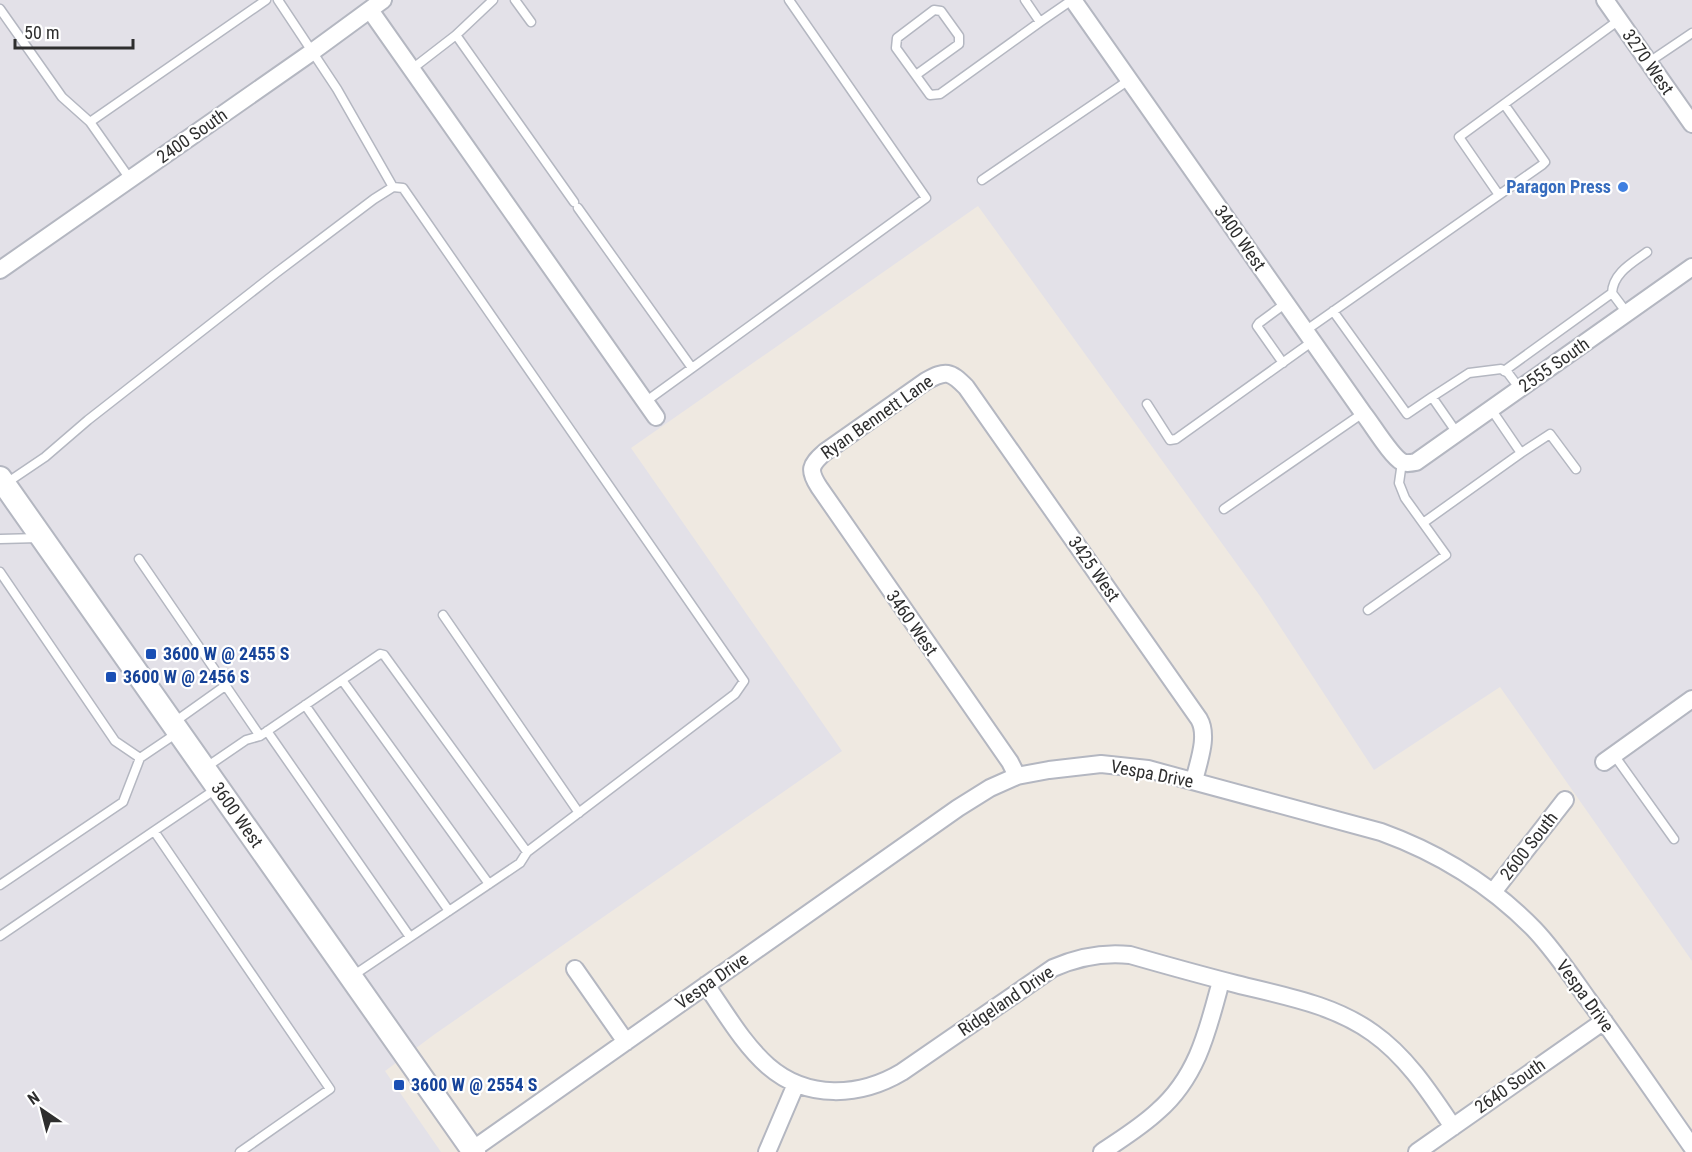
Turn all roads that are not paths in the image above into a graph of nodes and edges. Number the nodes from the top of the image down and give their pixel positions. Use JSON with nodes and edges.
{"nodes":[{"id":1,"x":266,"y":0,"type":"edge"},
{"id":2,"x":278,"y":0,"type":"edge"},
{"id":3,"x":493,"y":0,"type":"edge"},
{"id":4,"x":515,"y":0,"type":"edge"},
{"id":5,"x":789,"y":0,"type":"edge"},
{"id":6,"x":1024,"y":0,"type":"edge"},
{"id":7,"x":1073,"y":0,"type":"edge"},
{"id":8,"x":1605,"y":0,"type":"edge"},
{"id":9,"x":376,"y":5,"type":"edge"},
{"id":10,"x":0,"y":9,"type":"edge"},
{"id":11,"x":1619,"y":20,"type":"junction"},
{"id":12,"x":531,"y":22,"type":"dead end"},
{"id":13,"x":1040,"y":22,"type":"junction"},
{"id":14,"x":1692,"y":33,"type":"edge"},
{"id":15,"x":456,"y":35,"type":"junction"},
{"id":16,"x":312,"y":52,"type":"junction"},
{"id":17,"x":1648,"y":63,"type":"junction"},
{"id":18,"x":411,"y":69,"type":"junction"},
{"id":19,"x":916,"y":75,"type":"junction"},
{"id":20,"x":1129,"y":80,"type":"junction"},
{"id":21,"x":1504,"y":104,"type":"junction"},
{"id":22,"x":90,"y":122,"type":"junction"},
{"id":23,"x":1692,"y":124,"type":"edge"},
{"id":24,"x":130,"y":179,"type":"junction"},
{"id":25,"x":982,"y":180,"type":"dead end"},
{"id":26,"x":393,"y":187,"type":"junction"},
{"id":27,"x":1499,"y":195,"type":"junction"},
{"id":28,"x":1647,"y":252,"type":"dead end"},
{"id":29,"x":1692,"y":267,"type":"edge"},
{"id":30,"x":0,"y":270,"type":"edge"},
{"id":31,"x":1612,"y":293,"type":"junction"},
{"id":32,"x":1286,"y":303,"type":"junction"},
{"id":33,"x":1333,"y":311,"type":"junction"},
{"id":34,"x":1627,"y":313,"type":"junction"},
{"id":35,"x":1309,"y":336,"type":"junction"},
{"id":36,"x":1282,"y":363,"type":"junction"},
{"id":37,"x":692,"y":368,"type":"junction"},
{"id":38,"x":1504,"y":371,"type":"junction"},
{"id":39,"x":948,"y":372,"type":"joint"},
{"id":40,"x":1520,"y":389,"type":"junction"},
{"id":41,"x":1432,"y":397,"type":"junction"},
{"id":42,"x":645,"y":402,"type":"junction"},
{"id":43,"x":1147,"y":404,"type":"dead end"},
{"id":44,"x":1491,"y":409,"type":"junction"},
{"id":45,"x":1363,"y":413,"type":"junction"},
{"id":46,"x":656,"y":417,"type":"dead end"},
{"id":47,"x":1457,"y":433,"type":"junction"},
{"id":48,"x":1521,"y":453,"type":"junction"},
{"id":49,"x":1409,"y":462,"type":"junction"},
{"id":50,"x":811,"y":468,"type":"joint"},
{"id":51,"x":1576,"y":469,"type":"dead end"},
{"id":52,"x":2,"y":481,"type":"edge"},
{"id":53,"x":1224,"y":509,"type":"dead end"},
{"id":54,"x":1423,"y":523,"type":"junction"},
{"id":55,"x":42,"y":537,"type":"junction"},
{"id":56,"x":0,"y":539,"type":"edge"},
{"id":57,"x":139,"y":559,"type":"dead end"},
{"id":58,"x":0,"y":572,"type":"edge"},
{"id":59,"x":1368,"y":610,"type":"dead end"},
{"id":60,"x":443,"y":615,"type":"dead end"},
{"id":61,"x":342,"y":680,"type":"junction"},
{"id":62,"x":225,"y":686,"type":"junction"},
{"id":63,"x":1692,"y":699,"type":"edge"},
{"id":64,"x":305,"y":705,"type":"junction"},
{"id":65,"x":176,"y":728,"type":"junction"},
{"id":66,"x":263,"y":734,"type":"junction"},
{"id":67,"x":140,"y":758,"type":"junction"},
{"id":68,"x":1609,"y":758,"type":"joint"},
{"id":69,"x":205,"y":769,"type":"junction"},
{"id":70,"x":1017,"y":776,"type":"junction"},
{"id":71,"x":1194,"y":781,"type":"junction"},
{"id":72,"x":218,"y":787,"type":"junction"},
{"id":73,"x":1565,"y":800,"type":"dead end"},
{"id":74,"x":579,"y":813,"type":"junction"},
{"id":75,"x":154,"y":831,"type":"junction"},
{"id":76,"x":1674,"y":839,"type":"dead end"},
{"id":77,"x":527,"y":852,"type":"junction"},
{"id":78,"x":489,"y":884,"type":"junction"},
{"id":79,"x":0,"y":885,"type":"edge"},
{"id":80,"x":1493,"y":892,"type":"junction"},
{"id":81,"x":449,"y":911,"type":"junction"},
{"id":82,"x":0,"y":936,"type":"edge"},
{"id":83,"x":410,"y":937,"type":"junction"},
{"id":84,"x":575,"y":969,"type":"dead end"},
{"id":85,"x":351,"y":977,"type":"junction"},
{"id":86,"x":1221,"y":981,"type":"junction"},
{"id":87,"x":706,"y":985,"type":"junction"},
{"id":88,"x":1604,"y":1021,"type":"junction"},
{"id":89,"x":626,"y":1042,"type":"junction"},
{"id":90,"x":796,"y":1084,"type":"junction"},
{"id":91,"x":1453,"y":1127,"type":"junction"},
{"id":92,"x":1692,"y":1147,"type":"edge"},
{"id":93,"x":469,"y":1151,"type":"edge"},
{"id":94,"x":240,"y":1152,"type":"edge"},
{"id":95,"x":766,"y":1152,"type":"edge"},
{"id":96,"x":1102,"y":1152,"type":"edge"},
{"id":97,"x":1417,"y":1152,"type":"edge"}],
"edges":[{"from":1,"to":22,"type":"lane"},
{"from":2,"to":16,"type":"lane"},
{"from":3,"to":15,"type":"lane"},
{"from":4,"to":12,"type":"lane"},
{"from":5,"to":37,"type":"lane"},
{"from":6,"to":13,"type":"lane"},
{"from":7,"to":13,"type":"lane"},
{"from":7,"to":20,"type":"street","name":"3400 West"},
{"from":8,"to":11,"type":"street","name":"3270 West"},
{"from":9,"to":16,"type":"street","name":"2400 South"},
{"from":9,"to":18,"type":"street"},
{"from":10,"to":22,"type":"lane"},
{"from":11,"to":17,"type":"street","name":"3270 West"},
{"from":11,"to":21,"type":"lane"},
{"from":13,"to":19,"type":"lane"},
{"from":14,"to":17,"type":"lane"},
{"from":15,"to":18,"type":"lane"},
{"from":15,"to":37,"type":"lane"},
{"from":16,"to":24,"type":"street","name":"2400 South"},
{"from":16,"to":26,"type":"lane"},
{"from":17,"to":23,"type":"street","name":"3270 West"},
{"from":18,"to":42,"type":"street"},
{"from":19,"to":19,"type":"lane"},
{"from":20,"to":25,"type":"lane"},
{"from":20,"to":32,"type":"street","name":"3400 West"},
{"from":21,"to":27,"type":"lane"},
{"from":21,"to":27,"type":"lane"},
{"from":22,"to":24,"type":"lane"},
{"from":24,"to":30,"type":"street","name":"2400 South"},
{"from":26,"to":52,"type":"lane"},
{"from":26,"to":74,"type":"lane"},
{"from":27,"to":33,"type":"lane"},
{"from":28,"to":31,"type":"lane"},
{"from":29,"to":34,"type":"street","name":"2555 South"},
{"from":31,"to":34,"type":"lane"},
{"from":31,"to":38,"type":"lane"},
{"from":32,"to":35,"type":"street","name":"3400 West"},
{"from":32,"to":36,"type":"lane"},
{"from":33,"to":35,"type":"lane"},
{"from":33,"to":41,"type":"lane"},
{"from":34,"to":40,"type":"street","name":"2555 South"},
{"from":35,"to":36,"type":"lane"},
{"from":35,"to":45,"type":"street","name":"3400 West"},
{"from":36,"to":43,"type":"lane"},
{"from":37,"to":42,"type":"lane"},
{"from":38,"to":40,"type":"lane"},
{"from":38,"to":41,"type":"lane"},
{"from":39,"to":50,"type":"street","name":"Ryan Bennett Lane"},
{"from":39,"to":71,"type":"street","name":"3425 West"},
{"from":40,"to":44,"type":"street","name":"2555 South"},
{"from":41,"to":47,"type":"lane"},
{"from":42,"to":46,"type":"street"},
{"from":44,"to":47,"type":"street","name":"2555 South"},
{"from":44,"to":48,"type":"lane"},
{"from":45,"to":49,"type":"street","name":"3400 West"},
{"from":45,"to":53,"type":"lane"},
{"from":47,"to":49,"type":"street","name":"2555 South"},
{"from":48,"to":51,"type":"lane"},
{"from":48,"to":54,"type":"lane"},
{"from":49,"to":54,"type":"lane"},
{"from":50,"to":70,"type":"street","name":"3460 West"},
{"from":52,"to":55,"type":"street","name":"3600 West"},
{"from":54,"to":59,"type":"lane"},
{"from":55,"to":56,"type":"lane"},
{"from":55,"to":65,"type":"street","name":"3600 West"},
{"from":57,"to":62,"type":"lane"},
{"from":58,"to":67,"type":"lane"},
{"from":60,"to":74,"type":"lane"},
{"from":61,"to":64,"type":"lane"},
{"from":61,"to":77,"type":"lane"},
{"from":61,"to":78,"type":"lane"},
{"from":62,"to":65,"type":"lane"},
{"from":62,"to":66,"type":"lane"},
{"from":63,"to":68,"type":"street"},
{"from":64,"to":66,"type":"lane"},
{"from":64,"to":81,"type":"lane"},
{"from":65,"to":67,"type":"lane"},
{"from":65,"to":69,"type":"street","name":"3600 West"},
{"from":66,"to":69,"type":"lane"},
{"from":66,"to":83,"type":"lane"},
{"from":67,"to":79,"type":"lane"},
{"from":68,"to":76,"type":"lane"},
{"from":69,"to":72,"type":"street","name":"3600 West"},
{"from":70,"to":71,"type":"street","name":"Vespa Drive"},
{"from":70,"to":87,"type":"street","name":"Vespa Drive"},
{"from":71,"to":80,"type":"street","name":"Vespa Drive"},
{"from":72,"to":75,"type":"lane"},
{"from":72,"to":85,"type":"street","name":"3600 West"},
{"from":73,"to":80,"type":"street","name":"2600 South"},
{"from":74,"to":77,"type":"lane"},
{"from":75,"to":82,"type":"lane"},
{"from":75,"to":94,"type":"lane"},
{"from":77,"to":78,"type":"lane"},
{"from":78,"to":81,"type":"lane"},
{"from":80,"to":88,"type":"street","name":"Vespa Drive"},
{"from":81,"to":83,"type":"lane"},
{"from":83,"to":85,"type":"lane"},
{"from":84,"to":89,"type":"street"},
{"from":85,"to":93,"type":"street","name":"3600 West"},
{"from":86,"to":90,"type":"street","name":"Ridgeland Drive"},
{"from":86,"to":91,"type":"street","name":"Ridgeland Drive"},
{"from":86,"to":96,"type":"street"},
{"from":87,"to":89,"type":"street","name":"Vespa Drive"},
{"from":87,"to":90,"type":"street","name":"Ridgeland Drive"},
{"from":88,"to":91,"type":"street","name":"2640 South"},
{"from":88,"to":92,"type":"street","name":"Vespa Drive"},
{"from":89,"to":93,"type":"street","name":"Vespa Drive"},
{"from":90,"to":95,"type":"street"},
{"from":91,"to":97,"type":"street","name":"2640 South"}]}
